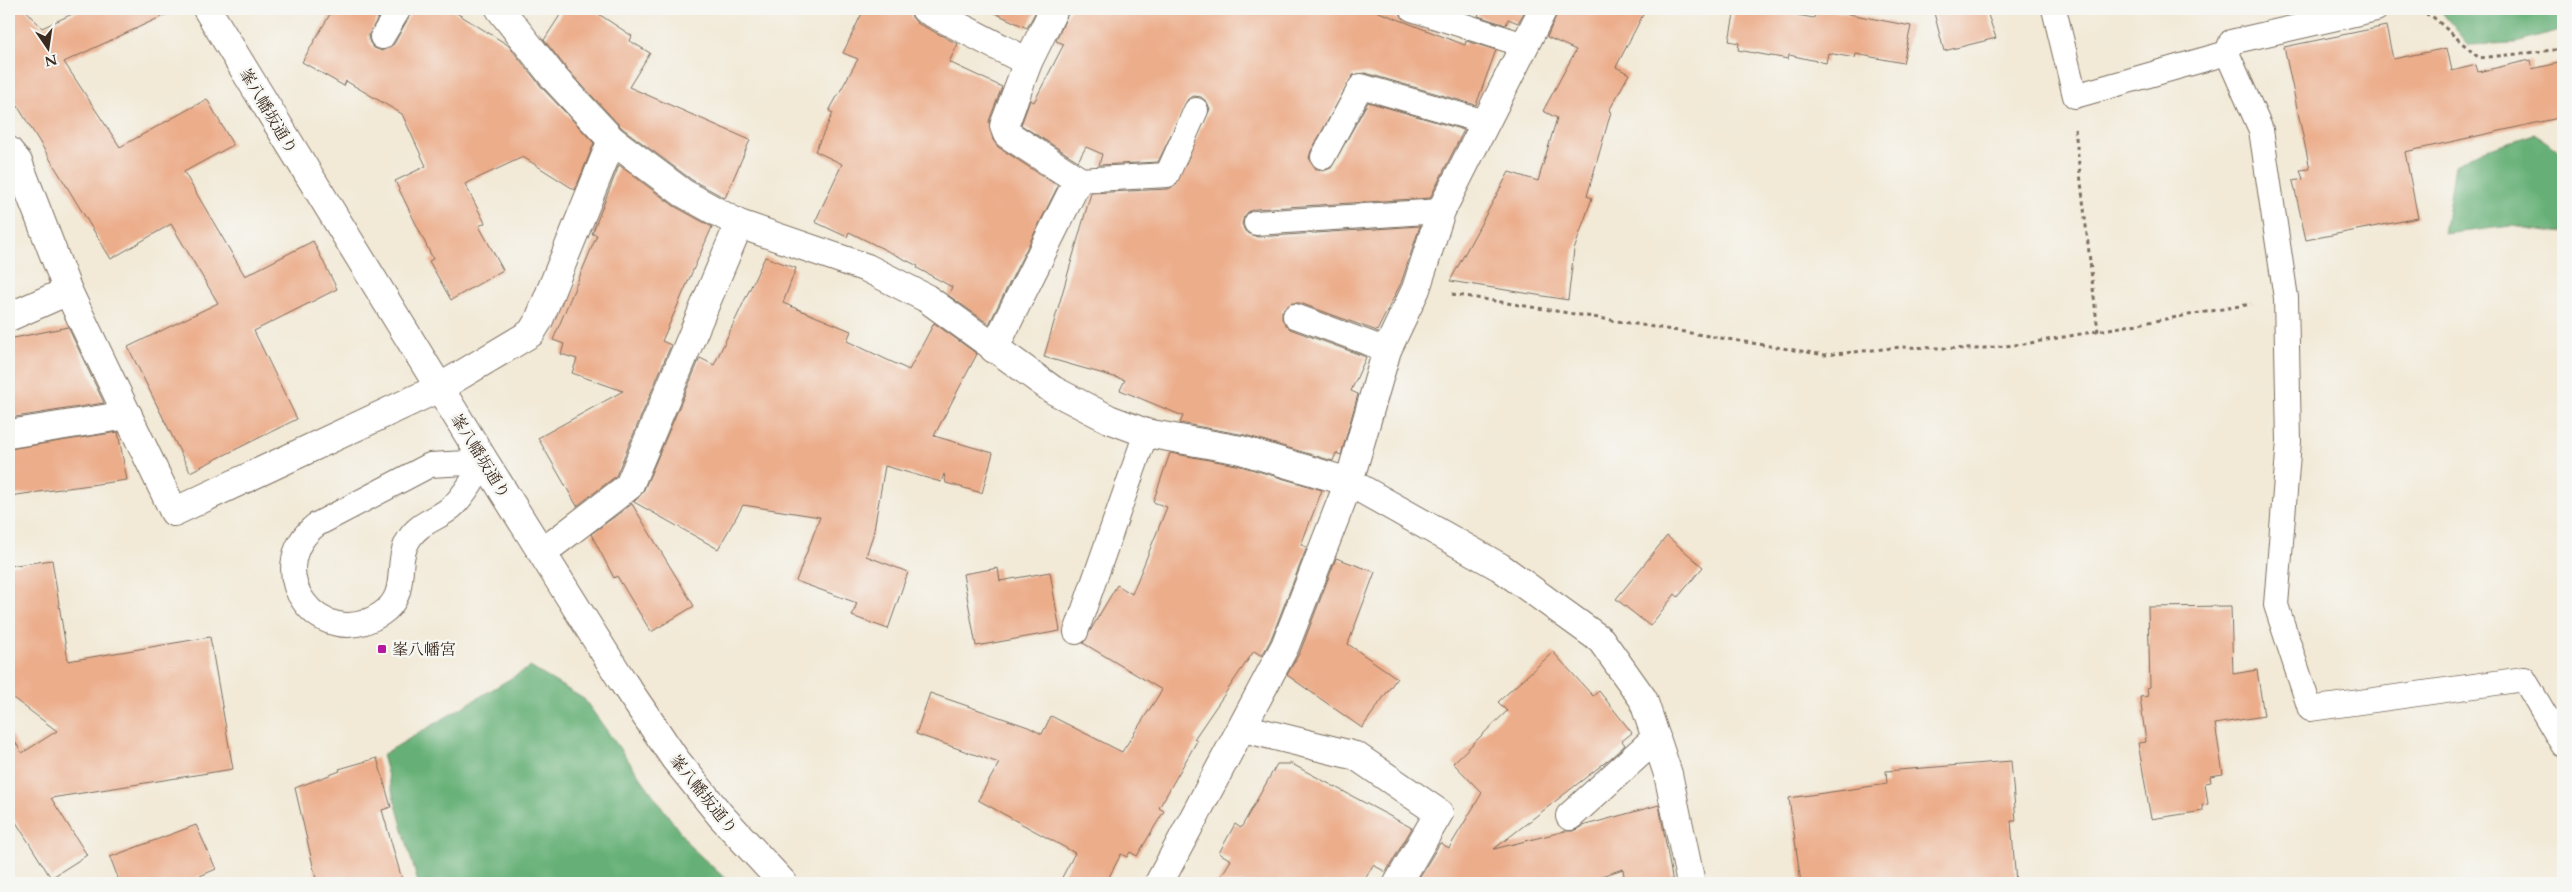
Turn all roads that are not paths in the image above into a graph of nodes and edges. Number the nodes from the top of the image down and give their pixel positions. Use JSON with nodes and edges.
{"nodes":[{"id":1,"x":207,"y":9,"type":"edge"},
{"id":2,"x":399,"y":9,"type":"edge"},
{"id":3,"x":500,"y":9,"type":"edge"},
{"id":4,"x":925,"y":9,"type":"edge"},
{"id":5,"x":1054,"y":9,"type":"edge"},
{"id":6,"x":1412,"y":9,"type":"edge"},
{"id":7,"x":1544,"y":9,"type":"edge"},
{"id":8,"x":2054,"y":9,"type":"edge"},
{"id":9,"x":2376,"y":9,"type":"edge"},
{"id":10,"x":382,"y":36,"type":"dead end"},
{"id":11,"x":1524,"y":46,"type":"junction"},
{"id":12,"x":2227,"y":53,"type":"junction"},
{"id":13,"x":1028,"y":62,"type":"junction"},
{"id":14,"x":1196,"y":110,"type":"dead end"},
{"id":15,"x":1485,"y":122,"type":"junction"},
{"id":16,"x":612,"y":140,"type":"junction"},
{"id":17,"x":9,"y":151,"type":"edge"},
{"id":18,"x":1323,"y":157,"type":"dead end"},
{"id":19,"x":1078,"y":180,"type":"junction"},
{"id":20,"x":1441,"y":211,"type":"junction"},
{"id":21,"x":1256,"y":223,"type":"dead end"},
{"id":22,"x":739,"y":224,"type":"junction"},
{"id":23,"x":68,"y":291,"type":"junction"},
{"id":24,"x":1295,"y":316,"type":"dead end"},
{"id":25,"x":9,"y":317,"type":"edge"},
{"id":26,"x":994,"y":349,"type":"junction"},
{"id":27,"x":1387,"y":350,"type":"junction"},
{"id":28,"x":439,"y":388,"type":"junction"},
{"id":29,"x":128,"y":415,"type":"junction"},
{"id":30,"x":1146,"y":433,"type":"junction"},
{"id":31,"x":9,"y":434,"type":"edge"},
{"id":32,"x":485,"y":462,"type":"junction"},
{"id":33,"x":1349,"y":482,"type":"junction"},
{"id":34,"x":543,"y":552,"type":"junction"},
{"id":35,"x":1076,"y":632,"type":"dead end"},
{"id":36,"x":1243,"y":728,"type":"junction"},
{"id":37,"x":1656,"y":738,"type":"junction"},
{"id":38,"x":2563,"y":745,"type":"edge"},
{"id":39,"x":1570,"y":816,"type":"dead end"},
{"id":40,"x":783,"y":883,"type":"edge"},
{"id":41,"x":1159,"y":883,"type":"edge"},
{"id":42,"x":1398,"y":883,"type":"edge"},
{"id":43,"x":1691,"y":883,"type":"edge"}],
"edges":[{"from":1,"to":28,"type":"street","name":"峯八幡坂通り"},
{"from":2,"to":10,"type":"lane"},
{"from":3,"to":16,"type":"street"},
{"from":4,"to":13,"type":"street"},
{"from":5,"to":13,"type":"street"},
{"from":6,"to":11,"type":"lane"},
{"from":7,"to":11,"type":"street"},
{"from":8,"to":12,"type":"lane"},
{"from":9,"to":12,"type":"lane"},
{"from":11,"to":15,"type":"street"},
{"from":12,"to":38,"type":"lane"},
{"from":13,"to":19,"type":"street"},
{"from":14,"to":19,"type":"lane"},
{"from":15,"to":18,"type":"lane"},
{"from":15,"to":20,"type":"street"},
{"from":16,"to":22,"type":"street"},
{"from":16,"to":28,"type":"street"},
{"from":17,"to":23,"type":"street"},
{"from":19,"to":26,"type":"street"},
{"from":20,"to":21,"type":"lane"},
{"from":20,"to":27,"type":"street"},
{"from":22,"to":26,"type":"street"},
{"from":22,"to":34,"type":"street"},
{"from":23,"to":25,"type":"street"},
{"from":23,"to":29,"type":"street"},
{"from":24,"to":27,"type":"lane"},
{"from":26,"to":30,"type":"street"},
{"from":27,"to":33,"type":"street"},
{"from":28,"to":29,"type":"street"},
{"from":28,"to":32,"type":"street","name":"峯八幡坂通り"},
{"from":29,"to":31,"type":"street"},
{"from":30,"to":33,"type":"street"},
{"from":30,"to":35,"type":"lane"},
{"from":32,"to":32,"type":"lane"},
{"from":32,"to":34,"type":"street","name":"峯八幡坂通り"},
{"from":33,"to":36,"type":"street"},
{"from":33,"to":37,"type":"street"},
{"from":34,"to":40,"type":"street","name":"峯八幡坂通り"},
{"from":36,"to":41,"type":"street"},
{"from":36,"to":42,"type":"street"},
{"from":37,"to":39,"type":"street"},
{"from":37,"to":43,"type":"street"}]}
